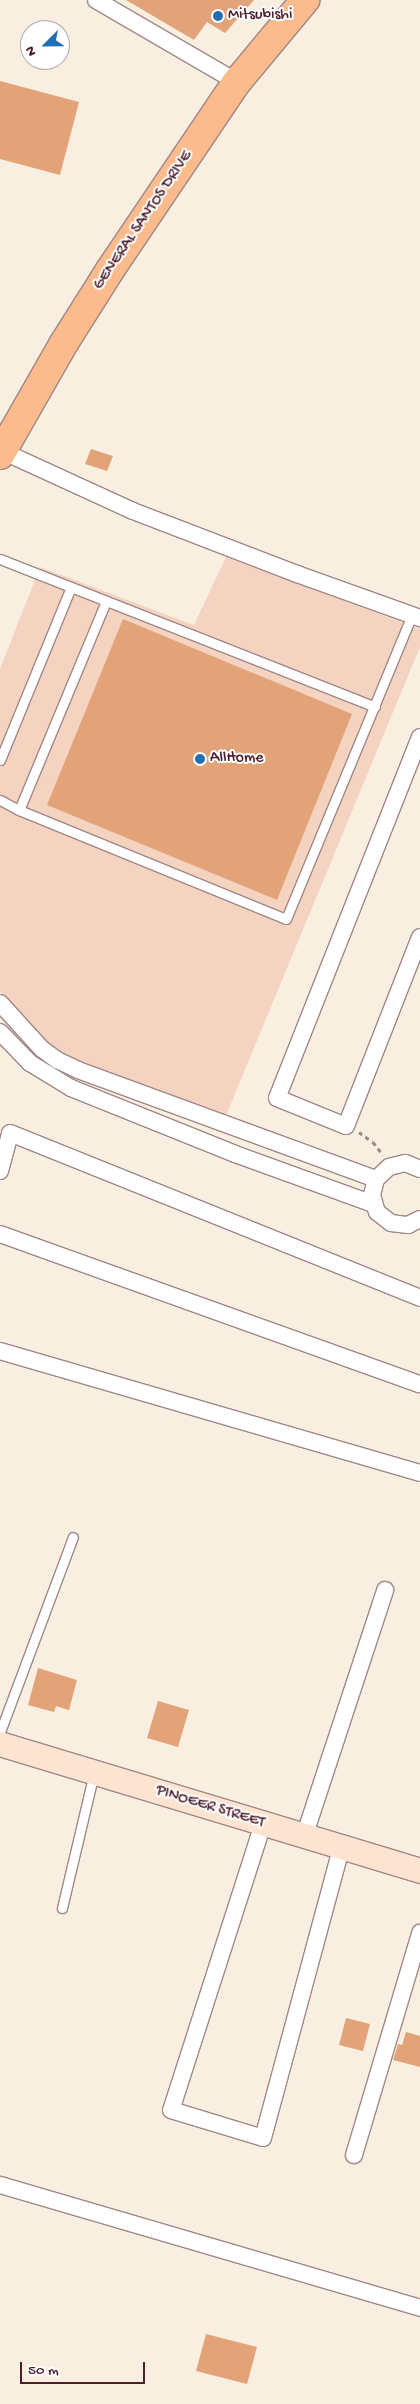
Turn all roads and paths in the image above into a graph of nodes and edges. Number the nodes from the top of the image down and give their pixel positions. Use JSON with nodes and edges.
{"nodes":[{"id":1,"x":96,"y":0,"type":"edge"},
{"id":2,"x":306,"y":0,"type":"edge"},
{"id":3,"x":237,"y":82,"type":"junction"},
{"id":4,"x":1,"y":453,"type":"edge"},
{"id":5,"x":0,"y":558,"type":"edge"},
{"id":6,"x":71,"y":587,"type":"junction"},
{"id":7,"x":106,"y":601,"type":"junction"},
{"id":8,"x":416,"y":617,"type":"edge"},
{"id":9,"x":375,"y":707,"type":"junction"},
{"id":10,"x":420,"y":737,"type":"edge"},
{"id":11,"x":0,"y":760,"type":"edge"},
{"id":12,"x":0,"y":800,"type":"edge"},
{"id":13,"x":19,"y":810,"type":"junction"},
{"id":14,"x":420,"y":937,"type":"edge"},
{"id":15,"x":0,"y":1003,"type":"edge"},
{"id":16,"x":0,"y":1032,"type":"edge"},
{"id":17,"x":346,"y":1126,"type":"junction"},
{"id":18,"x":418,"y":1162,"type":"edge"},
{"id":19,"x":389,"y":1167,"type":"junction"},
{"id":20,"x":0,"y":1170,"type":"edge"},
{"id":21,"x":376,"y":1179,"type":"junction"},
{"id":22,"x":373,"y":1204,"type":"junction"},
{"id":23,"x":419,"y":1222,"type":"edge"},
{"id":24,"x":0,"y":1234,"type":"edge"},
{"id":25,"x":420,"y":1298,"type":"edge"},
{"id":26,"x":0,"y":1351,"type":"edge"},
{"id":27,"x":420,"y":1384,"type":"edge"},
{"id":28,"x":420,"y":1473,"type":"edge"},
{"id":29,"x":73,"y":1537,"type":"dead end"},
{"id":30,"x":385,"y":1590,"type":"dead end"},
{"id":31,"x":0,"y":1732,"type":"edge"},
{"id":32,"x":0,"y":1744,"type":"edge"},
{"id":33,"x":94,"y":1773,"type":"junction"},
{"id":34,"x":263,"y":1824,"type":"junction"},
{"id":35,"x":304,"y":1837,"type":"junction"},
{"id":36,"x":341,"y":1848,"type":"junction"},
{"id":37,"x":420,"y":1871,"type":"edge"},
{"id":38,"x":62,"y":1908,"type":"dead end"},
{"id":39,"x":420,"y":1933,"type":"edge"},
{"id":40,"x":354,"y":2155,"type":"dead end"},
{"id":41,"x":0,"y":2185,"type":"edge"},
{"id":42,"x":420,"y":2308,"type":"edge"}],
"edges":[{"from":1,"to":3,"type":"street"},
{"from":2,"to":3,"type":"highway","name":"GENERAL SANTOS DRIVE"},
{"from":3,"to":4,"type":"highway","name":"GENERAL SANTOS DRIVE"},
{"from":4,"to":8,"type":"street"},
{"from":5,"to":6,"type":"lane"},
{"from":6,"to":7,"type":"lane"},
{"from":6,"to":11,"type":"lane"},
{"from":7,"to":9,"type":"lane"},
{"from":7,"to":13,"type":"lane"},
{"from":8,"to":9,"type":"lane"},
{"from":9,"to":13,"type":"lane"},
{"from":10,"to":17,"type":"street"},
{"from":12,"to":13,"type":"lane"},
{"from":14,"to":17,"type":"street"},
{"from":15,"to":21,"type":"street"},
{"from":16,"to":22,"type":"street"},
{"from":17,"to":19,"type":"path"},
{"from":18,"to":19,"type":"street"},
{"from":19,"to":21,"type":"street"},
{"from":20,"to":25,"type":"street"},
{"from":21,"to":22,"type":"street"},
{"from":22,"to":23,"type":"street"},
{"from":24,"to":27,"type":"street"},
{"from":26,"to":28,"type":"street"},
{"from":29,"to":31,"type":"lane"},
{"from":30,"to":35,"type":"street"},
{"from":32,"to":33,"type":"main road","name":"PINOEER STREET"},
{"from":33,"to":34,"type":"main road","name":"PINOEER STREET"},
{"from":33,"to":38,"type":"lane"},
{"from":34,"to":35,"type":"main road","name":"PINOEER STREET"},
{"from":34,"to":36,"type":"street"},
{"from":35,"to":36,"type":"main road","name":"PINOEER STREET"},
{"from":36,"to":37,"type":"main road","name":"PINOEER STREET"},
{"from":39,"to":40,"type":"street"},
{"from":41,"to":42,"type":"street"}]}
